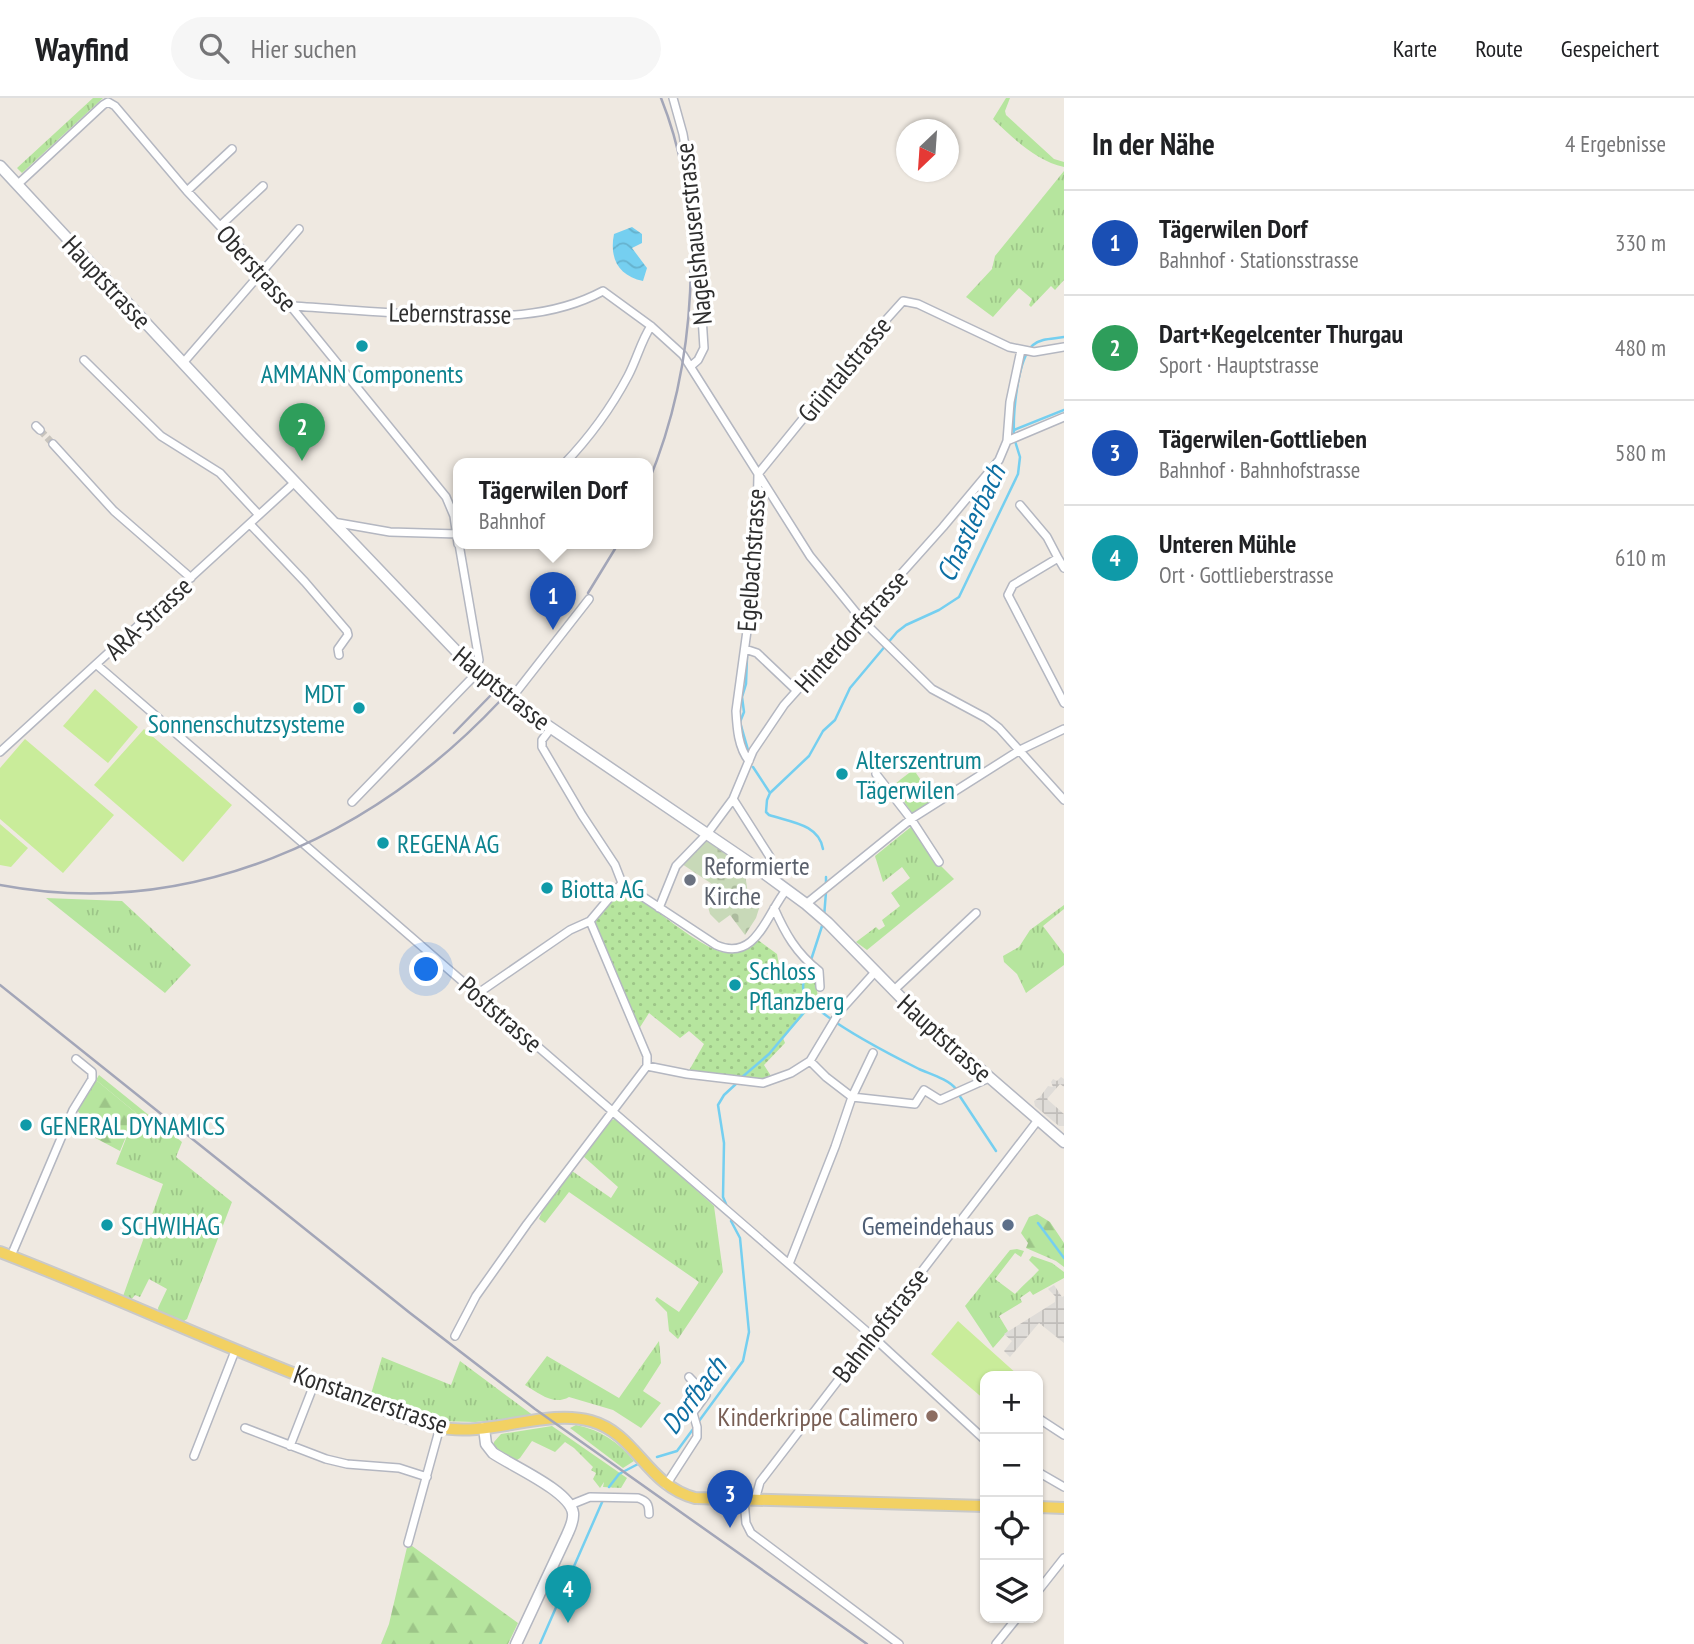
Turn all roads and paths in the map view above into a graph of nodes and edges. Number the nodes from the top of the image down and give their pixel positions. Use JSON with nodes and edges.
{"nodes":[{"id":1,"x":673,"y":98,"type":"edge"},
{"id":2,"x":232,"y":149,"type":"dead end"},
{"id":3,"x":0,"y":166,"type":"edge"},
{"id":4,"x":17,"y":184,"type":"junction"},
{"id":5,"x":263,"y":186,"type":"dead end"},
{"id":6,"x":187,"y":191,"type":"junction"},
{"id":7,"x":220,"y":226,"type":"junction"},
{"id":8,"x":299,"y":229,"type":"dead end"},
{"id":9,"x":263,"y":272,"type":"junction"},
{"id":10,"x":603,"y":291,"type":"joint"},
{"id":11,"x":292,"y":306,"type":"junction"},
{"id":12,"x":651,"y":326,"type":"junction"},
{"id":13,"x":1064,"y":347,"type":"edge"},
{"id":14,"x":1022,"y":350,"type":"junction"},
{"id":15,"x":84,"y":359,"type":"dead end"},
{"id":16,"x":183,"y":363,"type":"junction"},
{"id":17,"x":691,"y":366,"type":"junction"},
{"id":18,"x":1064,"y":417,"type":"edge"},
{"id":19,"x":1012,"y":439,"type":"junction"},
{"id":20,"x":53,"y":443,"type":"tunnel mouth"},
{"id":21,"x":569,"y":458,"type":"edge"},
{"id":22,"x":758,"y":474,"type":"junction"},
{"id":23,"x":295,"y":482,"type":"junction"},
{"id":24,"x":1020,"y":505,"type":"dead end"},
{"id":25,"x":453,"y":514,"type":"edge"},
{"id":26,"x":259,"y":515,"type":"junction"},
{"id":27,"x":332,"y":522,"type":"junction"},
{"id":28,"x":250,"y":524,"type":"junction"},
{"id":29,"x":453,"y":534,"type":"edge"},
{"id":30,"x":459,"y":549,"type":"edge"},
{"id":31,"x":1058,"y":558,"type":"junction"},
{"id":32,"x":1064,"y":568,"type":"edge"},
{"id":33,"x":191,"y":578,"type":"junction"},
{"id":34,"x":589,"y":599,"type":"dead end"},
{"id":35,"x":862,"y":620,"type":"junction"},
{"id":36,"x":745,"y":649,"type":"junction"},
{"id":37,"x":339,"y":655,"type":"dead end"},
{"id":38,"x":97,"y":665,"type":"junction"},
{"id":39,"x":475,"y":672,"type":"junction"},
{"id":40,"x":796,"y":690,"type":"junction"},
{"id":41,"x":510,"y":700,"type":"junction"},
{"id":42,"x":1064,"y":703,"type":"edge"},
{"id":43,"x":551,"y":728,"type":"junction"},
{"id":44,"x":1064,"y":729,"type":"edge"},
{"id":45,"x":1020,"y":750,"type":"junction"},
{"id":46,"x":0,"y":752,"type":"edge"},
{"id":47,"x":749,"y":761,"type":"junction"},
{"id":48,"x":876,"y":774,"type":"dead end"},
{"id":49,"x":733,"y":799,"type":"junction"},
{"id":50,"x":1064,"y":800,"type":"edge"},
{"id":51,"x":352,"y":802,"type":"dead end"},
{"id":52,"x":911,"y":819,"type":"junction"},
{"id":53,"x":707,"y":834,"type":"junction"},
{"id":54,"x":939,"y":862,"type":"dead end"},
{"id":55,"x":769,"y":876,"type":"junction"},
{"id":56,"x":622,"y":883,"type":"junction"},
{"id":57,"x":787,"y":889,"type":"junction"},
{"id":58,"x":806,"y":904,"type":"junction"},
{"id":59,"x":659,"y":908,"type":"junction"},
{"id":60,"x":774,"y":908,"type":"junction"},
{"id":61,"x":975,"y":914,"type":"dead end"},
{"id":62,"x":590,"y":921,"type":"junction"},
{"id":63,"x":875,"y":972,"type":"junction"},
{"id":64,"x":820,"y":987,"type":"dead end"},
{"id":65,"x":894,"y":991,"type":"junction"},
{"id":66,"x":477,"y":994,"type":"junction"},
{"id":67,"x":873,"y":1052,"type":"dead end"},
{"id":68,"x":76,"y":1059,"type":"dead end"},
{"id":69,"x":810,"y":1061,"type":"junction"},
{"id":70,"x":647,"y":1066,"type":"junction"},
{"id":71,"x":989,"y":1078,"type":"junction"},
{"id":72,"x":852,"y":1097,"type":"junction"},
{"id":73,"x":612,"y":1111,"type":"junction"},
{"id":74,"x":1038,"y":1120,"type":"junction"},
{"id":75,"x":1064,"y":1142,"type":"edge"},
{"id":76,"x":5,"y":1254,"type":"edge"},
{"id":77,"x":789,"y":1264,"type":"junction"},
{"id":78,"x":456,"y":1336,"type":"dead end"},
{"id":79,"x":872,"y":1336,"type":"junction"},
{"id":80,"x":235,"y":1351,"type":"junction"},
{"id":81,"x":689,"y":1377,"type":"dead end"},
{"id":82,"x":315,"y":1382,"type":"junction"},
{"id":83,"x":1043,"y":1421,"type":"edge"},
{"id":84,"x":440,"y":1427,"type":"junction"},
{"id":85,"x":245,"y":1428,"type":"dead end"},
{"id":86,"x":484,"y":1429,"type":"junction"},
{"id":87,"x":980,"y":1435,"type":"edge"},
{"id":88,"x":1064,"y":1435,"type":"edge"},
{"id":89,"x":290,"y":1446,"type":"junction"},
{"id":90,"x":194,"y":1456,"type":"dead end"},
{"id":91,"x":1043,"y":1475,"type":"edge"},
{"id":92,"x":427,"y":1477,"type":"junction"},
{"id":93,"x":666,"y":1485,"type":"junction"},
{"id":94,"x":1064,"y":1487,"type":"edge"},
{"id":95,"x":749,"y":1500,"type":"junction"},
{"id":96,"x":570,"y":1505,"type":"junction"},
{"id":97,"x":980,"y":1506,"type":"edge"},
{"id":98,"x":1043,"y":1507,"type":"edge"},
{"id":99,"x":1064,"y":1508,"type":"edge"},
{"id":100,"x":649,"y":1514,"type":"dead end"},
{"id":101,"x":408,"y":1543,"type":"dead end"},
{"id":102,"x":1064,"y":1558,"type":"edge"},
{"id":103,"x":1043,"y":1585,"type":"edge"},
{"id":104,"x":1013,"y":1623,"type":"edge"},
{"id":105,"x":516,"y":1644,"type":"edge"},
{"id":106,"x":899,"y":1644,"type":"edge"},
{"id":107,"x":996,"y":1644,"type":"edge"}],
"edges":[{"from":1,"to":17,"type":"street","name":"Nagelshauserstrasse"},
{"from":2,"to":6,"type":"street"},
{"from":3,"to":4,"type":"street","name":"Hauptstrasse"},
{"from":4,"to":6,"type":"street","name":"Oberstrasse"},
{"from":4,"to":16,"type":"street","name":"Hauptstrasse"},
{"from":5,"to":7,"type":"street"},
{"from":6,"to":7,"type":"street","name":"Oberstrasse"},
{"from":7,"to":9,"type":"street","name":"Oberstrasse"},
{"from":8,"to":9,"type":"street"},
{"from":9,"to":11,"type":"street","name":"Oberstrasse"},
{"from":9,"to":16,"type":"street"},
{"from":10,"to":11,"type":"street","name":"Lebernstrasse"},
{"from":10,"to":12,"type":"street","name":"Egelbachstrasse"},
{"from":11,"to":25,"type":"street","name":"Oberstrasse"},
{"from":12,"to":17,"type":"street","name":"Egelbachstrasse"},
{"from":12,"to":21,"type":"street"},
{"from":13,"to":14,"type":"street","name":"Grüntalstrasse"},
{"from":14,"to":19,"type":"street","name":"Hinterdorfstrasse"},
{"from":14,"to":22,"type":"street","name":"Grüntalstrasse"},
{"from":15,"to":26,"type":"street"},
{"from":16,"to":23,"type":"street","name":"Hauptstrasse"},
{"from":17,"to":22,"type":"street","name":"Egelbachstrasse"},
{"from":18,"to":19,"type":"street"},
{"from":19,"to":35,"type":"street","name":"Hinterdorfstrasse"},
{"from":20,"to":33,"type":"street"},
{"from":22,"to":35,"type":"street"},
{"from":22,"to":36,"type":"street","name":"Egelbachstrasse"},
{"from":23,"to":26,"type":"street","name":"ARA-Strasse"},
{"from":23,"to":27,"type":"street","name":"Hauptstrasse"},
{"from":24,"to":31,"type":"street"},
{"from":26,"to":28,"type":"street","name":"ARA-Strasse"},
{"from":27,"to":29,"type":"street"},
{"from":27,"to":39,"type":"street","name":"Hauptstrasse"},
{"from":28,"to":33,"type":"street","name":"ARA-Strasse"},
{"from":28,"to":37,"type":"street"},
{"from":30,"to":39,"type":"street","name":"Oberstrasse"},
{"from":31,"to":32,"type":"street"},
{"from":31,"to":42,"type":"street"},
{"from":33,"to":38,"type":"street","name":"ARA-Strasse"},
{"from":34,"to":41,"type":"street"},
{"from":35,"to":40,"type":"street","name":"Hinterdorfstrasse"},
{"from":35,"to":45,"type":"street"},
{"from":36,"to":40,"type":"street"},
{"from":36,"to":47,"type":"street","name":"Egelbachstrasse"},
{"from":38,"to":46,"type":"street","name":"ARA-Strasse"},
{"from":38,"to":66,"type":"street","name":"Poststrasse"},
{"from":39,"to":41,"type":"street","name":"Hauptstrasse"},
{"from":39,"to":51,"type":"street"},
{"from":40,"to":47,"type":"street","name":"Hinterdorfstrasse"},
{"from":41,"to":43,"type":"street","name":"Hauptstrasse"},
{"from":43,"to":53,"type":"street","name":"Hauptstrasse"},
{"from":43,"to":56,"type":"street"},
{"from":44,"to":45,"type":"street"},
{"from":45,"to":50,"type":"street"},
{"from":45,"to":52,"type":"street"},
{"from":47,"to":49,"type":"street","name":"Hinterdorfstrasse"},
{"from":48,"to":52,"type":"street"},
{"from":49,"to":53,"type":"street","name":"Hinterdorfstrasse"},
{"from":49,"to":55,"type":"street"},
{"from":52,"to":54,"type":"street"},
{"from":52,"to":58,"type":"street"},
{"from":53,"to":55,"type":"street","name":"Hauptstrasse"},
{"from":53,"to":59,"type":"street","name":"Hinterdorfstrasse"},
{"from":55,"to":57,"type":"street","name":"Hauptstrasse"},
{"from":56,"to":59,"type":"street"},
{"from":56,"to":62,"type":"street"},
{"from":57,"to":58,"type":"street","name":"Hauptstrasse"},
{"from":57,"to":60,"type":"street"},
{"from":58,"to":63,"type":"street","name":"Hauptstrasse"},
{"from":59,"to":60,"type":"street"},
{"from":60,"to":64,"type":"street"},
{"from":61,"to":65,"type":"street"},
{"from":62,"to":66,"type":"street"},
{"from":62,"to":70,"type":"street"},
{"from":63,"to":65,"type":"street","name":"Hauptstrasse"},
{"from":63,"to":69,"type":"street"},
{"from":65,"to":71,"type":"street","name":"Hauptstrasse"},
{"from":66,"to":73,"type":"street","name":"Poststrasse"},
{"from":67,"to":72,"type":"street"},
{"from":68,"to":76,"type":"street"},
{"from":69,"to":70,"type":"street"},
{"from":69,"to":72,"type":"street"},
{"from":70,"to":73,"type":"street"},
{"from":71,"to":72,"type":"street"},
{"from":71,"to":74,"type":"street","name":"Hauptstrasse"},
{"from":72,"to":77,"type":"street"},
{"from":73,"to":77,"type":"street","name":"Poststrasse"},
{"from":73,"to":78,"type":"street"},
{"from":74,"to":75,"type":"street","name":"Hauptstrasse"},
{"from":74,"to":79,"type":"street","name":"Bahnhofstrasse"},
{"from":76,"to":80,"type":"main road","name":"Konstanzerstrasse"},
{"from":77,"to":79,"type":"street","name":"Poststrasse"},
{"from":79,"to":87,"type":"street","name":"Poststrasse"},
{"from":79,"to":95,"type":"street","name":"Bahnhofstrasse"},
{"from":80,"to":82,"type":"main road","name":"Konstanzerstrasse"},
{"from":80,"to":90,"type":"street"},
{"from":81,"to":93,"type":"street"},
{"from":82,"to":84,"type":"main road","name":"Konstanzerstrasse"},
{"from":82,"to":89,"type":"street"},
{"from":83,"to":88,"type":"street"},
{"from":84,"to":86,"type":"main road","name":"Konstanzerstrasse"},
{"from":84,"to":92,"type":"street"},
{"from":85,"to":89,"type":"street"},
{"from":86,"to":93,"type":"main road","name":"Konstanzerstrasse"},
{"from":86,"to":96,"type":"street"},
{"from":89,"to":92,"type":"street"},
{"from":91,"to":94,"type":"street"},
{"from":92,"to":101,"type":"street"},
{"from":93,"to":95,"type":"main road","name":"Konstanzerstrasse"},
{"from":95,"to":97,"type":"main road","name":"Konstanzerstrasse"},
{"from":95,"to":106,"type":"street"},
{"from":96,"to":100,"type":"street"},
{"from":96,"to":105,"type":"street"},
{"from":98,"to":99,"type":"main road"},
{"from":102,"to":103,"type":"street"},
{"from":104,"to":107,"type":"street"}]}
